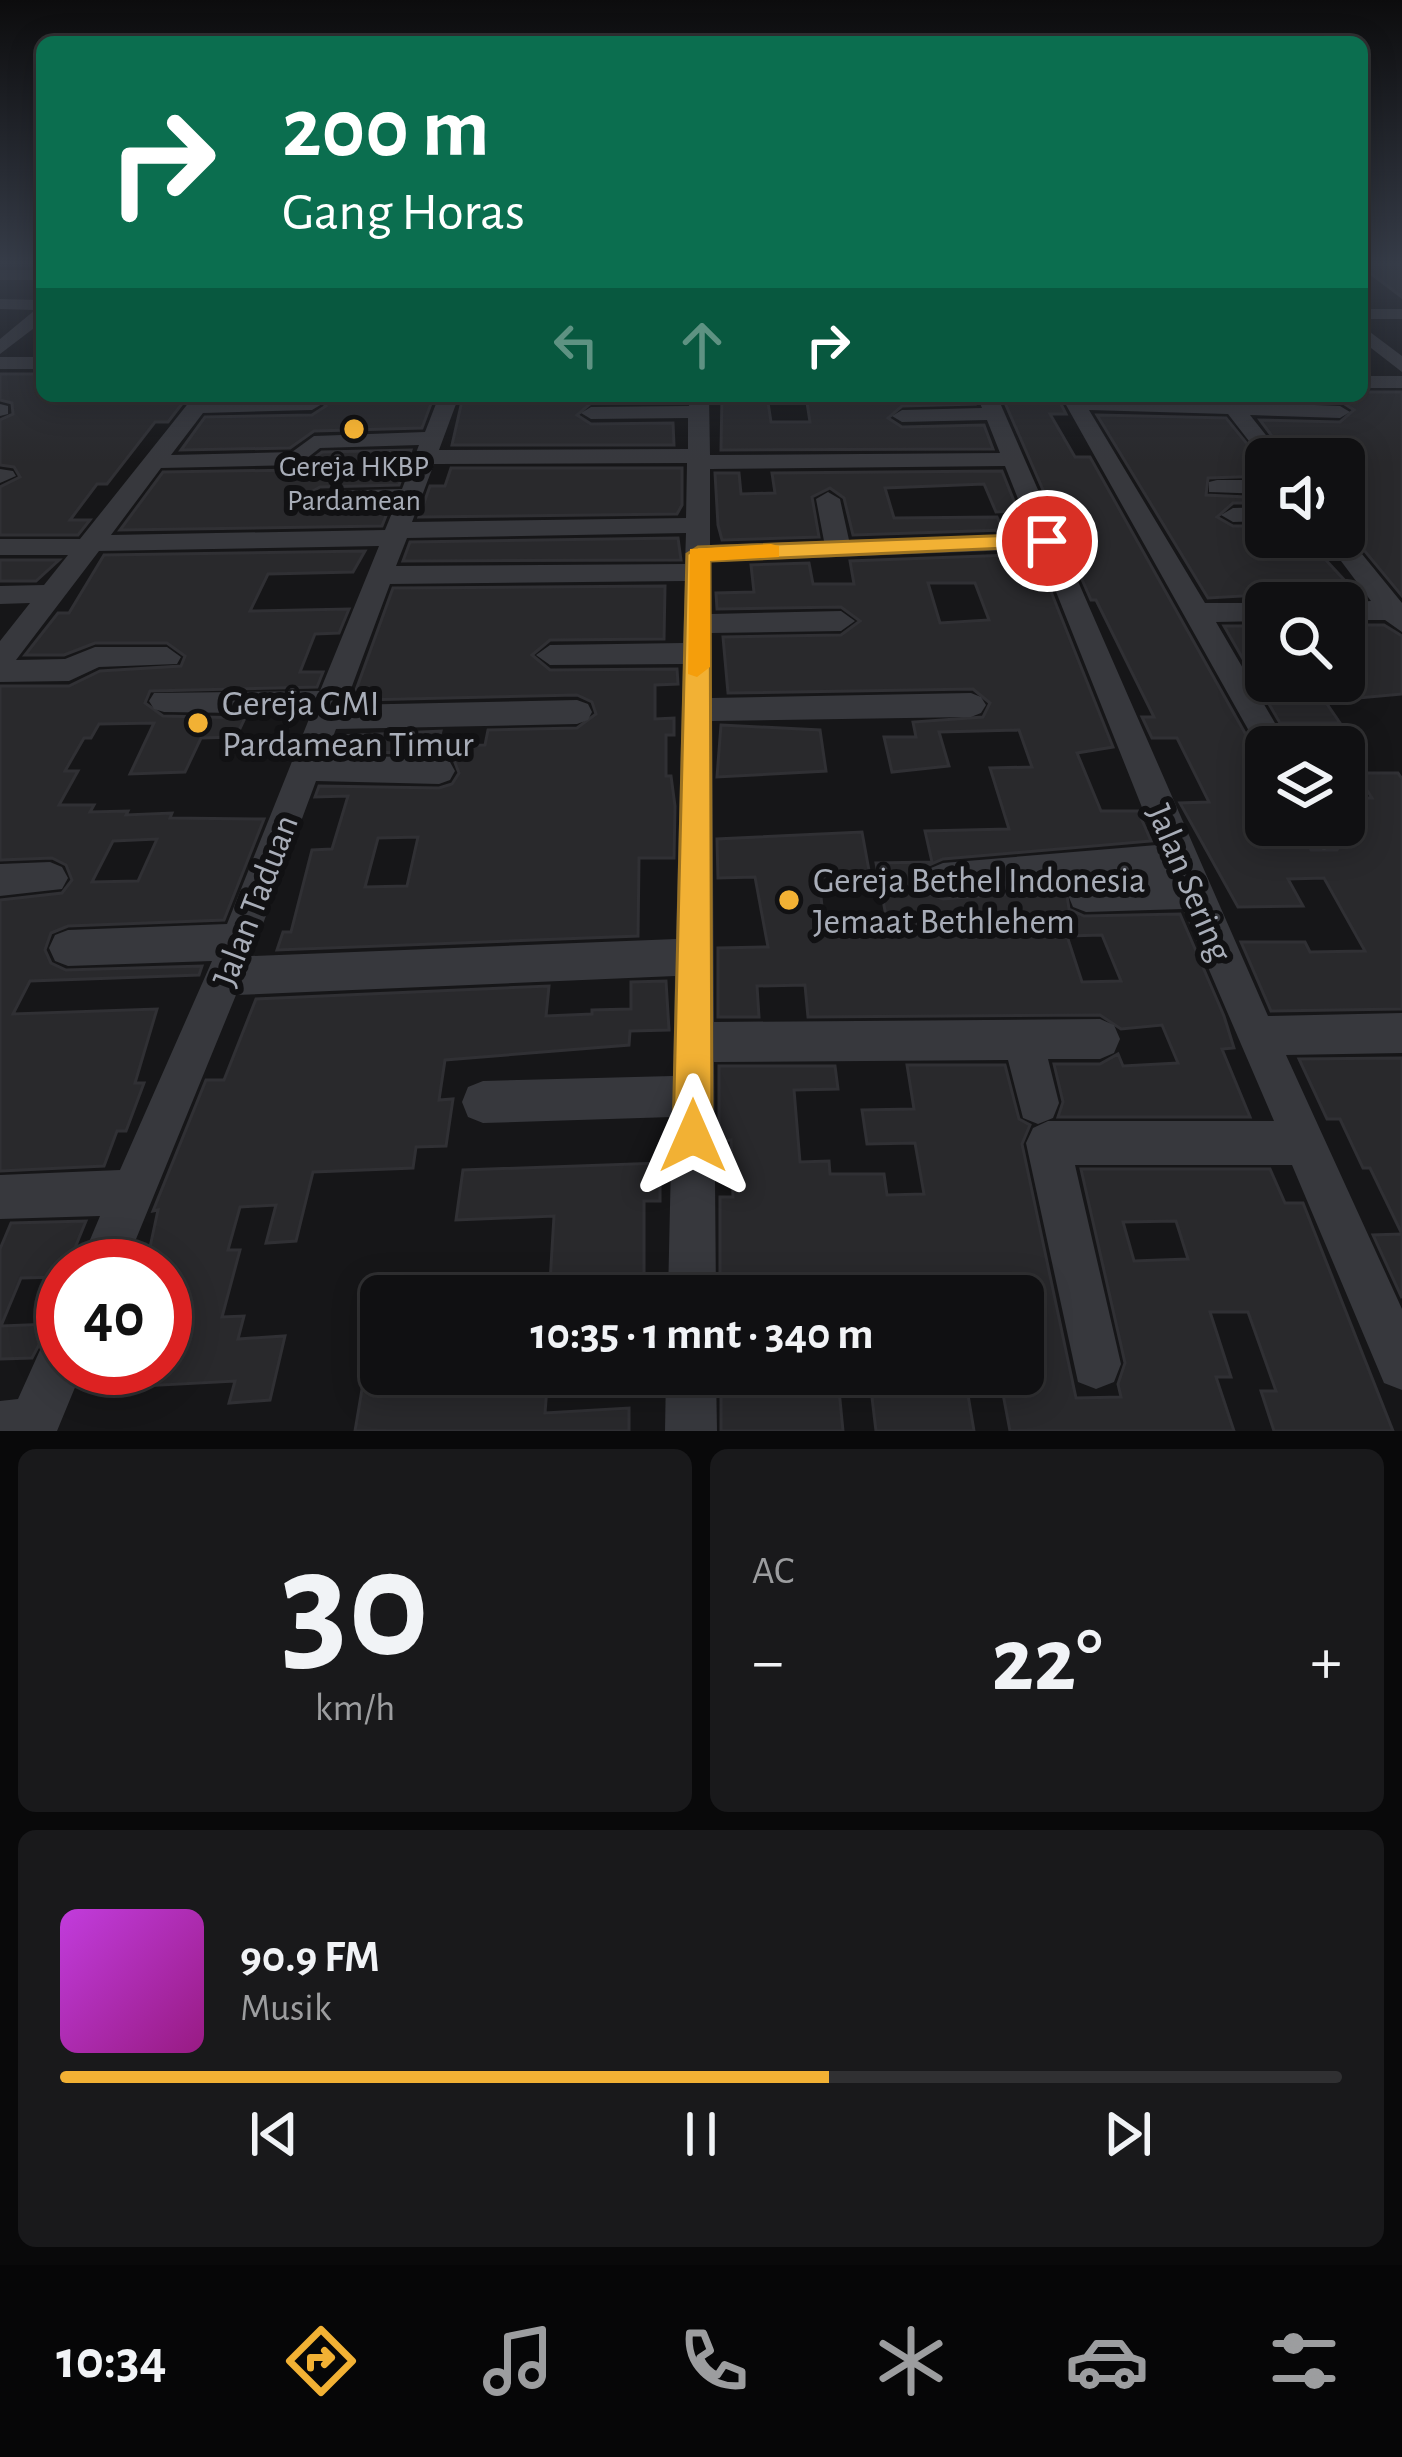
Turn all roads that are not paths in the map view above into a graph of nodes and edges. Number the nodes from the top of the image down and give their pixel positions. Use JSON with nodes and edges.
{"nodes":[{"id":1,"x":36,"y":336,"type":"edge"},
{"id":2,"x":1368,"y":340,"type":"edge"},
{"id":3,"x":1368,"y":341,"type":"edge"},
{"id":4,"x":6,"y":344,"type":"edge"},
{"id":5,"x":1402,"y":345,"type":"edge"},
{"id":6,"x":0,"y":363,"type":"edge"},
{"id":7,"x":36,"y":363,"type":"edge"},
{"id":8,"x":1402,"y":366,"type":"edge"},
{"id":9,"x":1368,"y":382,"type":"edge"},
{"id":10,"x":1402,"y":382,"type":"edge"},
{"id":11,"x":199,"y":402,"type":"edge"},
{"id":12,"x":237,"y":402,"type":"edge"},
{"id":13,"x":447,"y":402,"type":"edge"},
{"id":14,"x":1074,"y":402,"type":"edge"},
{"id":15,"x":1229,"y":402,"type":"edge"},
{"id":16,"x":312,"y":404,"type":"dead end"},
{"id":17,"x":699,"y":404,"type":"edge"},
{"id":18,"x":991,"y":405,"type":"edge"},
{"id":19,"x":1340,"y":412,"type":"dead end"},
{"id":20,"x":591,"y":413,"type":"dead end"},
{"id":21,"x":902,"y":416,"type":"dead end"},
{"id":22,"x":1257,"y":438,"type":"edge"},
{"id":23,"x":430,"y":448,"type":"junction"},
{"id":24,"x":699,"y":459,"type":"junction"},
{"id":25,"x":1013,"y":459,"type":"junction"},
{"id":26,"x":152,"y":462,"type":"junction"},
{"id":27,"x":1245,"y":487,"type":"edge"},
{"id":28,"x":1217,"y":488,"type":"dead end"},
{"id":29,"x":412,"y":496,"type":"junction"},
{"id":30,"x":828,"y":500,"type":"dead end"},
{"id":31,"x":1233,"y":514,"type":"dead end"},
{"id":32,"x":1245,"y":514,"type":"edge"},
{"id":33,"x":397,"y":534,"type":"junction"},
{"id":34,"x":302,"y":539,"type":"junction"},
{"id":35,"x":1047,"y":541,"type":"junction"},
{"id":36,"x":88,"y":545,"type":"junction"},
{"id":37,"x":0,"y":547,"type":"edge"},
{"id":38,"x":838,"y":548,"type":"junction"},
{"id":39,"x":698,"y":551,"type":"junction"},
{"id":40,"x":1351,"y":558,"type":"edge"},
{"id":41,"x":381,"y":574,"type":"junction"},
{"id":42,"x":52,"y":594,"type":"junction"},
{"id":43,"x":0,"y":595,"type":"edge"},
{"id":44,"x":1245,"y":612,"type":"edge"},
{"id":45,"x":1196,"y":613,"type":"junction"},
{"id":46,"x":1365,"y":613,"type":"edge"},
{"id":47,"x":1397,"y":616,"type":"edge"},
{"id":48,"x":841,"y":621,"type":"dead end"},
{"id":49,"x":697,"y":639,"type":"junction"},
{"id":50,"x":550,"y":655,"type":"dead end"},
{"id":51,"x":167,"y":657,"type":"dead end"},
{"id":52,"x":0,"y":661,"type":"edge"},
{"id":53,"x":0,"y":671,"type":"edge"},
{"id":54,"x":164,"y":701,"type":"dead end"},
{"id":55,"x":971,"y":705,"type":"dead end"},
{"id":56,"x":328,"y":710,"type":"junction"},
{"id":57,"x":697,"y":710,"type":"junction"},
{"id":58,"x":577,"y":712,"type":"dead end"},
{"id":59,"x":1262,"y":726,"type":"edge"},
{"id":60,"x":305,"y":768,"type":"junction"},
{"id":61,"x":440,"y":771,"type":"dead end"},
{"id":62,"x":1187,"y":876,"type":"junction"},
{"id":63,"x":50,"y":878,"type":"dead end"},
{"id":64,"x":943,"y":879,"type":"dead end"},
{"id":65,"x":0,"y":880,"type":"edge"},
{"id":66,"x":1086,"y":895,"type":"dead end"},
{"id":67,"x":68,"y":948,"type":"dead end"},
{"id":68,"x":694,"y":957,"type":"junction"},
{"id":69,"x":231,"y":959,"type":"junction"},
{"id":70,"x":1402,"y":1033,"type":"edge"},
{"id":71,"x":1260,"y":1036,"type":"junction"},
{"id":72,"x":1023,"y":1039,"type":"junction"},
{"id":73,"x":1100,"y":1039,"type":"dead end"},
{"id":74,"x":694,"y":1042,"type":"junction"},
{"id":75,"x":693,"y":1096,"type":"junction"},
{"id":76,"x":484,"y":1102,"type":"dead end"},
{"id":77,"x":1038,"y":1103,"type":"dead end"},
{"id":78,"x":1307,"y":1143,"type":"junction"},
{"id":79,"x":133,"y":1192,"type":"junction"},
{"id":80,"x":0,"y":1197,"type":"edge"},
{"id":81,"x":113,"y":1239,"type":"edge"},
{"id":82,"x":692,"y":1275,"type":"edge"},
{"id":83,"x":1096,"y":1364,"type":"dead end"},
{"id":84,"x":1402,"y":1365,"type":"edge"},
{"id":85,"x":41,"y":1395,"type":"edge"},
{"id":86,"x":691,"y":1395,"type":"edge"},
{"id":87,"x":22,"y":1428,"type":"edge"},
{"id":88,"x":691,"y":1431,"type":"edge"}],
"edges":[{"from":1,"to":4,"type":"street"},
{"from":2,"to":5,"type":"street"},
{"from":3,"to":8,"type":"street"},
{"from":6,"to":7,"type":"street"},
{"from":9,"to":10,"type":"street"},
{"from":11,"to":26,"type":"street"},
{"from":12,"to":16,"type":"street"},
{"from":13,"to":23,"type":"street","name":"Jalan Taduan"},
{"from":14,"to":45,"type":"street"},
{"from":15,"to":19,"type":"street"},
{"from":15,"to":22,"type":"street"},
{"from":17,"to":20,"type":"street"},
{"from":17,"to":24,"type":"street"},
{"from":18,"to":21,"type":"street"},
{"from":18,"to":25,"type":"street","name":"Jalan Sering"},
{"from":23,"to":24,"type":"street"},
{"from":23,"to":26,"type":"street"},
{"from":23,"to":29,"type":"street","name":"Jalan Taduan"},
{"from":24,"to":25,"type":"street"},
{"from":24,"to":39,"type":"street"},
{"from":25,"to":35,"type":"street","name":"Jalan Sering"},
{"from":26,"to":36,"type":"street"},
{"from":27,"to":28,"type":"street"},
{"from":29,"to":33,"type":"street","name":"Jalan Taduan"},
{"from":29,"to":34,"type":"street"},
{"from":30,"to":38,"type":"street"},
{"from":31,"to":32,"type":"street"},
{"from":33,"to":34,"type":"street"},
{"from":33,"to":39,"type":"street"},
{"from":33,"to":41,"type":"street","name":"Jalan Taduan"},
{"from":34,"to":36,"type":"street"},
{"from":35,"to":38,"type":"street"},
{"from":35,"to":62,"type":"street","name":"Jalan Sering"},
{"from":36,"to":37,"type":"street"},
{"from":36,"to":42,"type":"street"},
{"from":38,"to":39,"type":"street"},
{"from":39,"to":41,"type":"street"},
{"from":39,"to":49,"type":"street"},
{"from":40,"to":47,"type":"street"},
{"from":41,"to":56,"type":"street","name":"Jalan Taduan"},
{"from":42,"to":43,"type":"street"},
{"from":42,"to":52,"type":"street"},
{"from":44,"to":45,"type":"street"},
{"from":45,"to":59,"type":"street"},
{"from":46,"to":47,"type":"street"},
{"from":48,"to":49,"type":"street"},
{"from":49,"to":50,"type":"street"},
{"from":49,"to":57,"type":"street"},
{"from":51,"to":53,"type":"street"},
{"from":54,"to":56,"type":"street"},
{"from":55,"to":57,"type":"street"},
{"from":56,"to":58,"type":"street"},
{"from":56,"to":60,"type":"street","name":"Jalan Taduan"},
{"from":57,"to":68,"type":"street"},
{"from":60,"to":61,"type":"street"},
{"from":60,"to":69,"type":"street","name":"Jalan Taduan"},
{"from":62,"to":64,"type":"street"},
{"from":62,"to":66,"type":"street"},
{"from":62,"to":71,"type":"street","name":"Jalan Sering"},
{"from":63,"to":65,"type":"street"},
{"from":67,"to":69,"type":"street"},
{"from":68,"to":69,"type":"street"},
{"from":68,"to":74,"type":"street"},
{"from":69,"to":79,"type":"street","name":"Jalan Taduan"},
{"from":70,"to":71,"type":"street"},
{"from":71,"to":78,"type":"street","name":"Jalan Sering"},
{"from":72,"to":73,"type":"street"},
{"from":72,"to":74,"type":"street"},
{"from":72,"to":77,"type":"street"},
{"from":74,"to":75,"type":"street"},
{"from":75,"to":76,"type":"street"},
{"from":75,"to":82,"type":"street"},
{"from":78,"to":83,"type":"street"},
{"from":78,"to":84,"type":"street","name":"Jalan Sering"},
{"from":79,"to":80,"type":"street"},
{"from":79,"to":81,"type":"street","name":"Jalan Taduan"},
{"from":85,"to":87,"type":"street"},
{"from":86,"to":88,"type":"street"}]}
